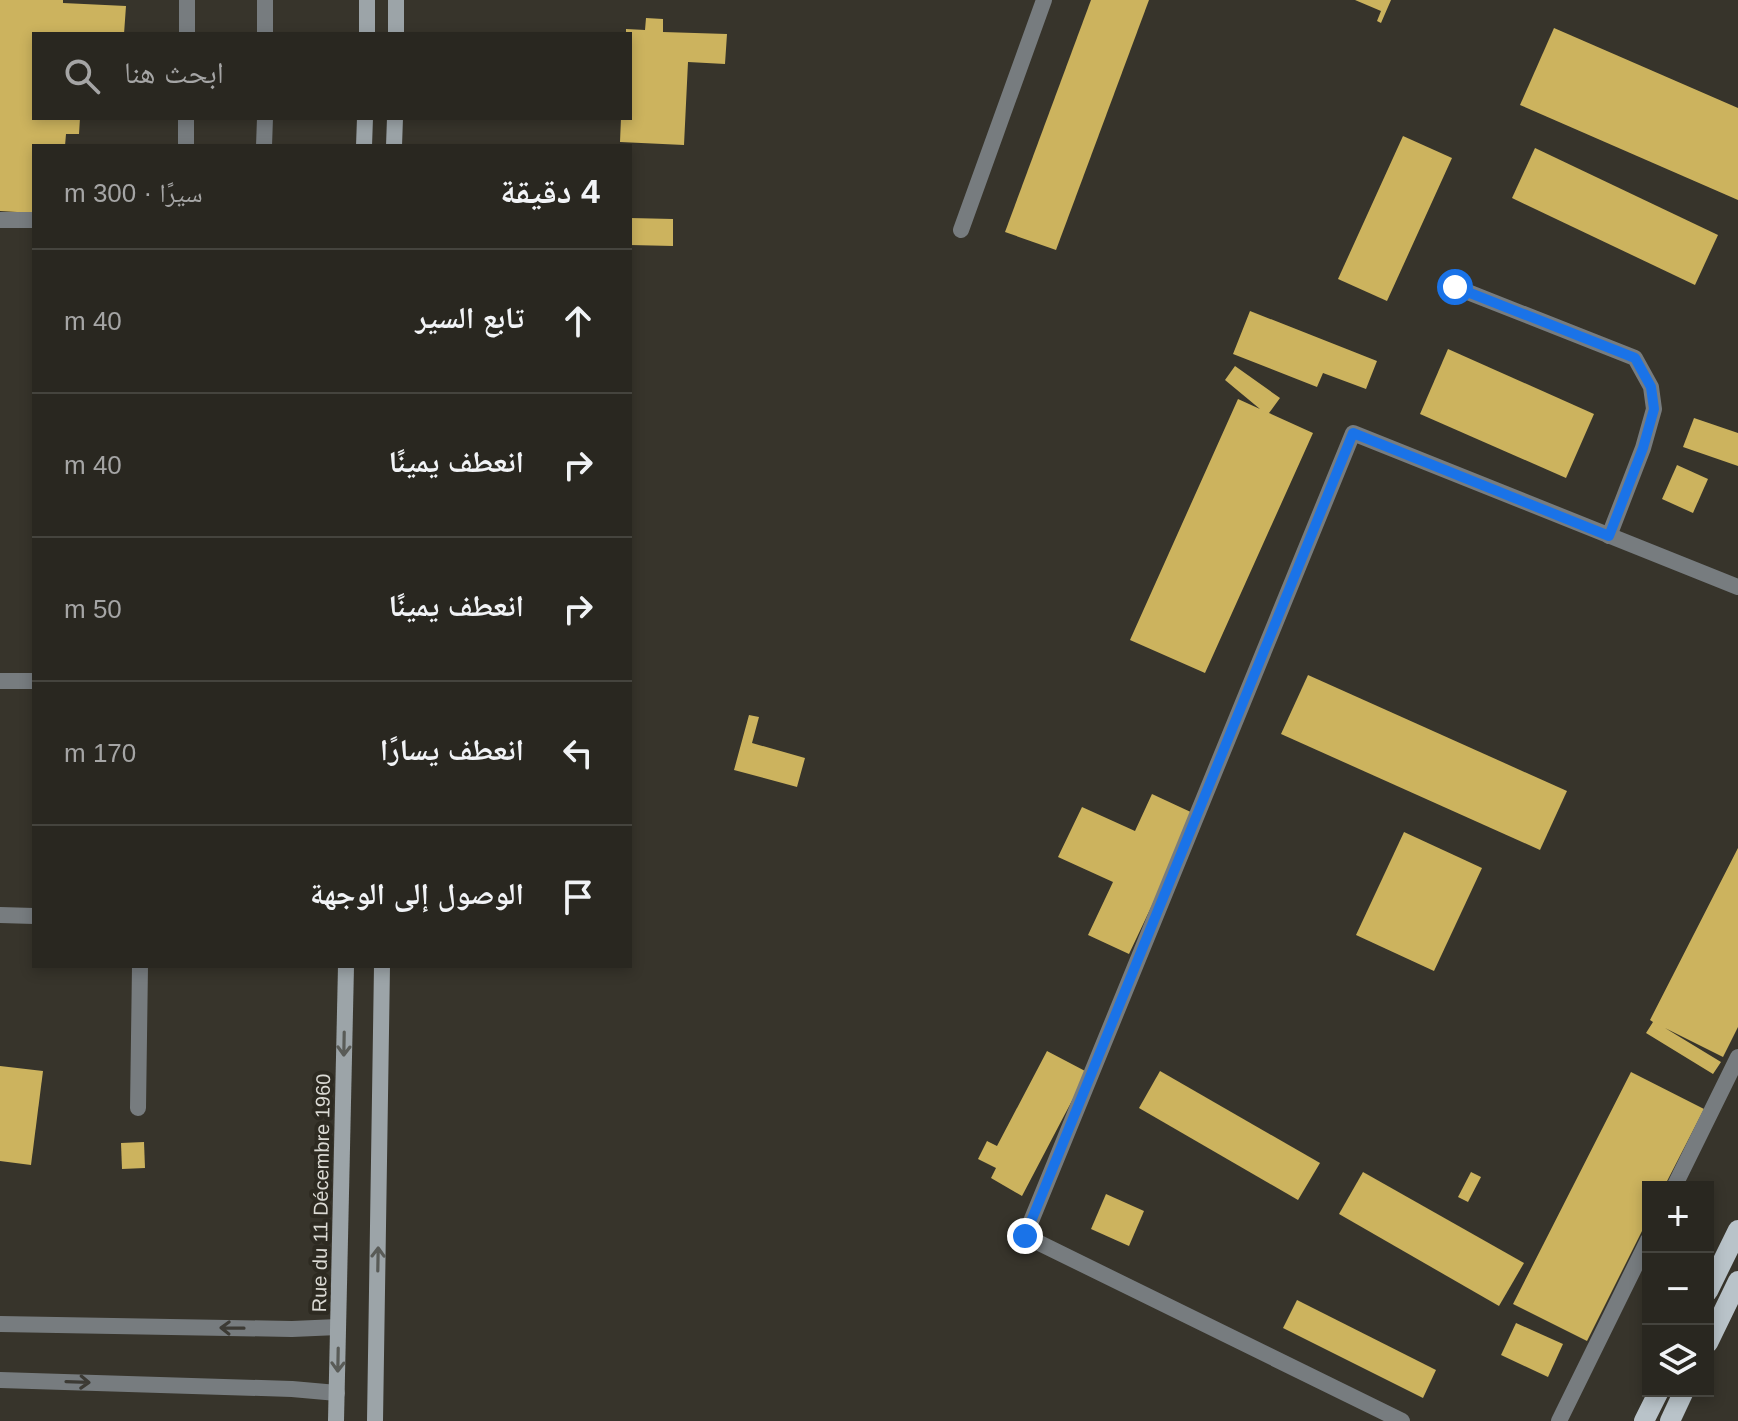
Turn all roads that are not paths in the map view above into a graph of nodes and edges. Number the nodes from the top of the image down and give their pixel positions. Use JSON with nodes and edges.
{"nodes":[{"id":1,"x":187,"y":0,"type":"edge"},
{"id":2,"x":265,"y":0,"type":"edge"},
{"id":3,"x":367,"y":0,"type":"edge"},
{"id":4,"x":396,"y":0,"type":"edge"},
{"id":5,"x":1044,"y":0,"type":"edge"},
{"id":6,"x":187,"y":32,"type":"edge"},
{"id":7,"x":265,"y":32,"type":"edge"},
{"id":8,"x":367,"y":32,"type":"edge"},
{"id":9,"x":396,"y":32,"type":"edge"},
{"id":10,"x":186,"y":120,"type":"edge"},
{"id":11,"x":265,"y":120,"type":"edge"},
{"id":12,"x":365,"y":120,"type":"edge"},
{"id":13,"x":395,"y":120,"type":"edge"},
{"id":14,"x":186,"y":144,"type":"edge"},
{"id":15,"x":264,"y":144,"type":"edge"},
{"id":16,"x":364,"y":144,"type":"edge"},
{"id":17,"x":394,"y":144,"type":"edge"},
{"id":18,"x":0,"y":220,"type":"edge"},
{"id":19,"x":32,"y":220,"type":"edge"},
{"id":20,"x":961,"y":230,"type":"dead end"},
{"id":21,"x":1455,"y":287,"type":"dead end"},
{"id":22,"x":1609,"y":536,"type":"junction"},
{"id":23,"x":1738,"y":587,"type":"edge"},
{"id":24,"x":0,"y":681,"type":"edge"},
{"id":25,"x":32,"y":681,"type":"edge"},
{"id":26,"x":0,"y":915,"type":"edge"},
{"id":27,"x":32,"y":916,"type":"edge"},
{"id":28,"x":140,"y":968,"type":"edge"},
{"id":29,"x":346,"y":968,"type":"edge"},
{"id":30,"x":382,"y":968,"type":"edge"},
{"id":31,"x":1738,"y":1057,"type":"edge"},
{"id":32,"x":138,"y":1108,"type":"dead end"},
{"id":33,"x":1677,"y":1181,"type":"edge"},
{"id":34,"x":1738,"y":1230,"type":"edge"},
{"id":35,"x":1642,"y":1252,"type":"edge"},
{"id":36,"x":1714,"y":1279,"type":"edge"},
{"id":37,"x":1738,"y":1281,"type":"edge"},
{"id":38,"x":0,"y":1324,"type":"edge"},
{"id":39,"x":338,"y":1327,"type":"junction"},
{"id":40,"x":1714,"y":1331,"type":"edge"},
{"id":41,"x":0,"y":1380,"type":"edge"},
{"id":42,"x":337,"y":1393,"type":"junction"},
{"id":43,"x":1656,"y":1397,"type":"edge"},
{"id":44,"x":1681,"y":1397,"type":"edge"},
{"id":45,"x":336,"y":1421,"type":"edge"},
{"id":46,"x":375,"y":1421,"type":"edge"},
{"id":47,"x":1402,"y":1421,"type":"edge"},
{"id":48,"x":1559,"y":1421,"type":"edge"},
{"id":49,"x":1644,"y":1421,"type":"edge"},
{"id":50,"x":1670,"y":1421,"type":"edge"}],
"edges":[{"from":1,"to":6,"type":"lane"},
{"from":2,"to":7,"type":"lane"},
{"from":3,"to":8,"type":"main road"},
{"from":4,"to":9,"type":"main road"},
{"from":5,"to":20,"type":"lane"},
{"from":10,"to":14,"type":"lane"},
{"from":11,"to":15,"type":"lane"},
{"from":12,"to":16,"type":"main road"},
{"from":13,"to":17,"type":"main road"},
{"from":18,"to":19,"type":"lane"},
{"from":21,"to":22,"type":"lane"},
{"from":22,"to":23,"type":"lane"},
{"from":22,"to":47,"type":"lane"},
{"from":24,"to":25,"type":"lane"},
{"from":26,"to":27,"type":"lane"},
{"from":28,"to":32,"type":"lane"},
{"from":29,"to":39,"type":"main road","name":"Rue du 11 Décembre 1960","one_way":true},
{"from":46,"to":30,"type":"main road","one_way":true},
{"from":31,"to":33,"type":"lane"},
{"from":34,"to":36,"type":"main road"},
{"from":35,"to":48,"type":"lane"},
{"from":37,"to":40,"type":"main road"},
{"from":39,"to":38,"type":"lane","one_way":true},
{"from":39,"to":42,"type":"main road","name":"Rue du 11 Décembre 1960","one_way":true},
{"from":41,"to":42,"type":"lane","one_way":true},
{"from":42,"to":45,"type":"main road","name":"Rue du 11 Décembre 1960"},
{"from":43,"to":49,"type":"main road"},
{"from":44,"to":50,"type":"main road"}]}
